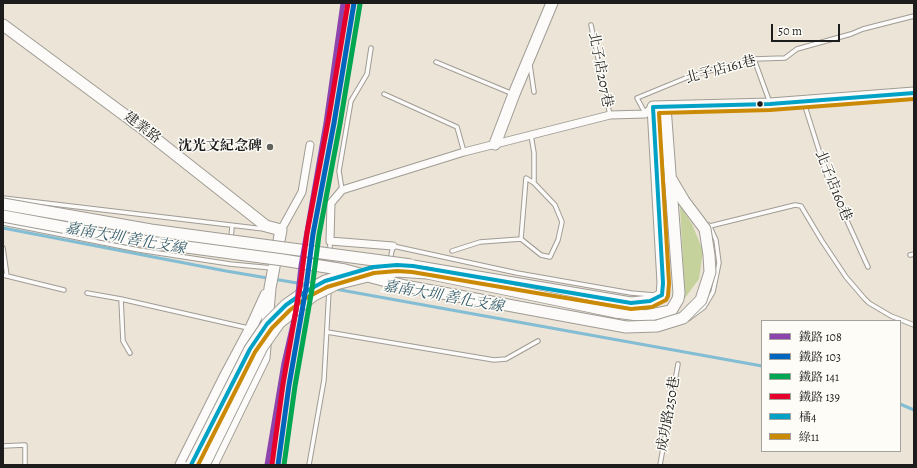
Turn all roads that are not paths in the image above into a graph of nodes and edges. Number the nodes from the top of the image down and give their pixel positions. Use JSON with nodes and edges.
{"nodes":[{"id":1,"x":552,"y":3,"type":"edge"},
{"id":2,"x":914,"y":16,"type":"edge"},
{"id":3,"x":3,"y":25,"type":"edge"},
{"id":4,"x":591,"y":25,"type":"dead end"},
{"id":5,"x":371,"y":48,"type":"dead end"},
{"id":6,"x":529,"y":58,"type":"junction"},
{"id":7,"x":754,"y":59,"type":"junction"},
{"id":8,"x":436,"y":62,"type":"dead end"},
{"id":9,"x":534,"y":92,"type":"dead end"},
{"id":10,"x":914,"y":92,"type":"edge"},
{"id":11,"x":384,"y":94,"type":"dead end"},
{"id":12,"x":514,"y":94,"type":"junction"},
{"id":13,"x":803,"y":102,"type":"junction"},
{"id":14,"x":770,"y":104,"type":"junction"},
{"id":15,"x":665,"y":107,"type":"junction"},
{"id":16,"x":649,"y":111,"type":"junction"},
{"id":17,"x":610,"y":115,"type":"junction"},
{"id":18,"x":531,"y":135,"type":"junction"},
{"id":19,"x":495,"y":144,"type":"junction"},
{"id":20,"x":310,"y":145,"type":"dead end"},
{"id":21,"x":464,"y":152,"type":"junction"},
{"id":22,"x":670,"y":177,"type":"junction"},
{"id":23,"x":534,"y":183,"type":"junction"},
{"id":24,"x":342,"y":190,"type":"junction"},
{"id":25,"x":3,"y":198,"type":"edge"},
{"id":26,"x":3,"y":204,"type":"edge"},
{"id":27,"x":3,"y":216,"type":"edge"},
{"id":28,"x":706,"y":221,"type":"dead end"},
{"id":29,"x":3,"y":223,"type":"edge"},
{"id":30,"x":232,"y":226,"type":"junction"},
{"id":31,"x":710,"y":226,"type":"junction"},
{"id":32,"x":282,"y":230,"type":"junction"},
{"id":33,"x":521,"y":239,"type":"junction"},
{"id":34,"x":330,"y":241,"type":"junction"},
{"id":35,"x":393,"y":246,"type":"junction"},
{"id":36,"x":3,"y":248,"type":"edge"},
{"id":37,"x":452,"y":251,"type":"dead end"},
{"id":38,"x":230,"y":264,"type":"junction"},
{"id":39,"x":413,"y":266,"type":"junction"},
{"id":40,"x":274,"y":268,"type":"junction"},
{"id":41,"x":868,"y":268,"type":"dead end"},
{"id":42,"x":5,"y":276,"type":"edge"},
{"id":43,"x":270,"y":288,"type":"junction"},
{"id":44,"x":390,"y":288,"type":"dead end"},
{"id":45,"x":64,"y":290,"type":"dead end"},
{"id":46,"x":87,"y":293,"type":"dead end"},
{"id":47,"x":662,"y":295,"type":"junction"},
{"id":48,"x":120,"y":299,"type":"junction"},
{"id":49,"x":476,"y":304,"type":"dead end"},
{"id":50,"x":646,"y":316,"type":"junction"},
{"id":51,"x":685,"y":321,"type":"junction"},
{"id":52,"x":914,"y":325,"type":"edge"},
{"id":53,"x":251,"y":328,"type":"junction"},
{"id":54,"x":267,"y":330,"type":"junction"},
{"id":55,"x":327,"y":332,"type":"junction"},
{"id":56,"x":538,"y":341,"type":"dead end"},
{"id":57,"x":130,"y":353,"type":"dead end"},
{"id":58,"x":678,"y":364,"type":"dead end"},
{"id":59,"x":3,"y":446,"type":"edge"},
{"id":60,"x":25,"y":465,"type":"edge"},
{"id":61,"x":181,"y":465,"type":"edge"},
{"id":62,"x":191,"y":465,"type":"edge"},
{"id":63,"x":204,"y":465,"type":"edge"},
{"id":64,"x":212,"y":465,"type":"edge"},
{"id":65,"x":309,"y":465,"type":"edge"},
{"id":66,"x":660,"y":465,"type":"edge"}],
"edges":[{"from":1,"to":6,"type":"street"},
{"from":2,"to":7,"type":"lane","name":"北子店161巷"},
{"from":3,"to":32,"type":"street","name":"建業路"},
{"from":4,"to":17,"type":"lane","name":"北子店207巷"},
{"from":5,"to":24,"type":"lane"},
{"from":6,"to":9,"type":"lane"},
{"from":6,"to":12,"type":"street"},
{"from":7,"to":14,"type":"lane"},
{"from":7,"to":16,"type":"lane","name":"北子店161巷"},
{"from":8,"to":12,"type":"lane"},
{"from":10,"to":13,"type":"street"},
{"from":11,"to":21,"type":"lane"},
{"from":12,"to":19,"type":"street"},
{"from":13,"to":14,"type":"street"},
{"from":13,"to":41,"type":"lane","name":"北子店160巷"},
{"from":14,"to":15,"type":"street"},
{"from":15,"to":16,"type":"street"},
{"from":15,"to":22,"type":"street"},
{"from":16,"to":17,"type":"street"},
{"from":16,"to":47,"type":"street"},
{"from":17,"to":18,"type":"street"},
{"from":18,"to":19,"type":"street"},
{"from":18,"to":23,"type":"lane"},
{"from":19,"to":21,"type":"street"},
{"from":20,"to":32,"type":"street"},
{"from":21,"to":24,"type":"street"},
{"from":22,"to":27,"type":"street","bridge":true},
{"from":22,"to":50,"type":"street"},
{"from":23,"to":33,"type":"lane"},
{"from":23,"to":33,"type":"lane"},
{"from":24,"to":34,"type":"street"},
{"from":25,"to":30,"type":"lane"},
{"from":26,"to":39,"type":"street","bridge":true},
{"from":28,"to":31,"type":"lane"},
{"from":29,"to":38,"type":"lane"},
{"from":30,"to":32,"type":"lane"},
{"from":30,"to":38,"type":"lane"},
{"from":31,"to":51,"type":"lane"},
{"from":31,"to":52,"type":"lane"},
{"from":32,"to":40,"type":"street"},
{"from":33,"to":37,"type":"lane"},
{"from":34,"to":35,"type":"street"},
{"from":34,"to":55,"type":"lane","bridge":true},
{"from":35,"to":44,"type":"lane"},
{"from":35,"to":47,"type":"lane"},
{"from":36,"to":42,"type":"lane"},
{"from":38,"to":40,"type":"lane"},
{"from":39,"to":47,"type":"street"},
{"from":39,"to":62,"type":"street","bridge":true},
{"from":40,"to":43,"type":"street"},
{"from":42,"to":45,"type":"lane"},
{"from":43,"to":53,"type":"street"},
{"from":43,"to":54,"type":"street"},
{"from":46,"to":48,"type":"lane"},
{"from":48,"to":53,"type":"lane"},
{"from":48,"to":57,"type":"lane"},
{"from":49,"to":51,"type":"lane"},
{"from":50,"to":51,"type":"lane"},
{"from":50,"to":63,"type":"street","bridge":true},
{"from":53,"to":54,"type":"street"},
{"from":53,"to":61,"type":"street"},
{"from":54,"to":64,"type":"street"},
{"from":55,"to":56,"type":"lane"},
{"from":55,"to":65,"type":"lane"},
{"from":58,"to":66,"type":"lane","name":"成功路250巷"},
{"from":59,"to":60,"type":"lane"}]}
